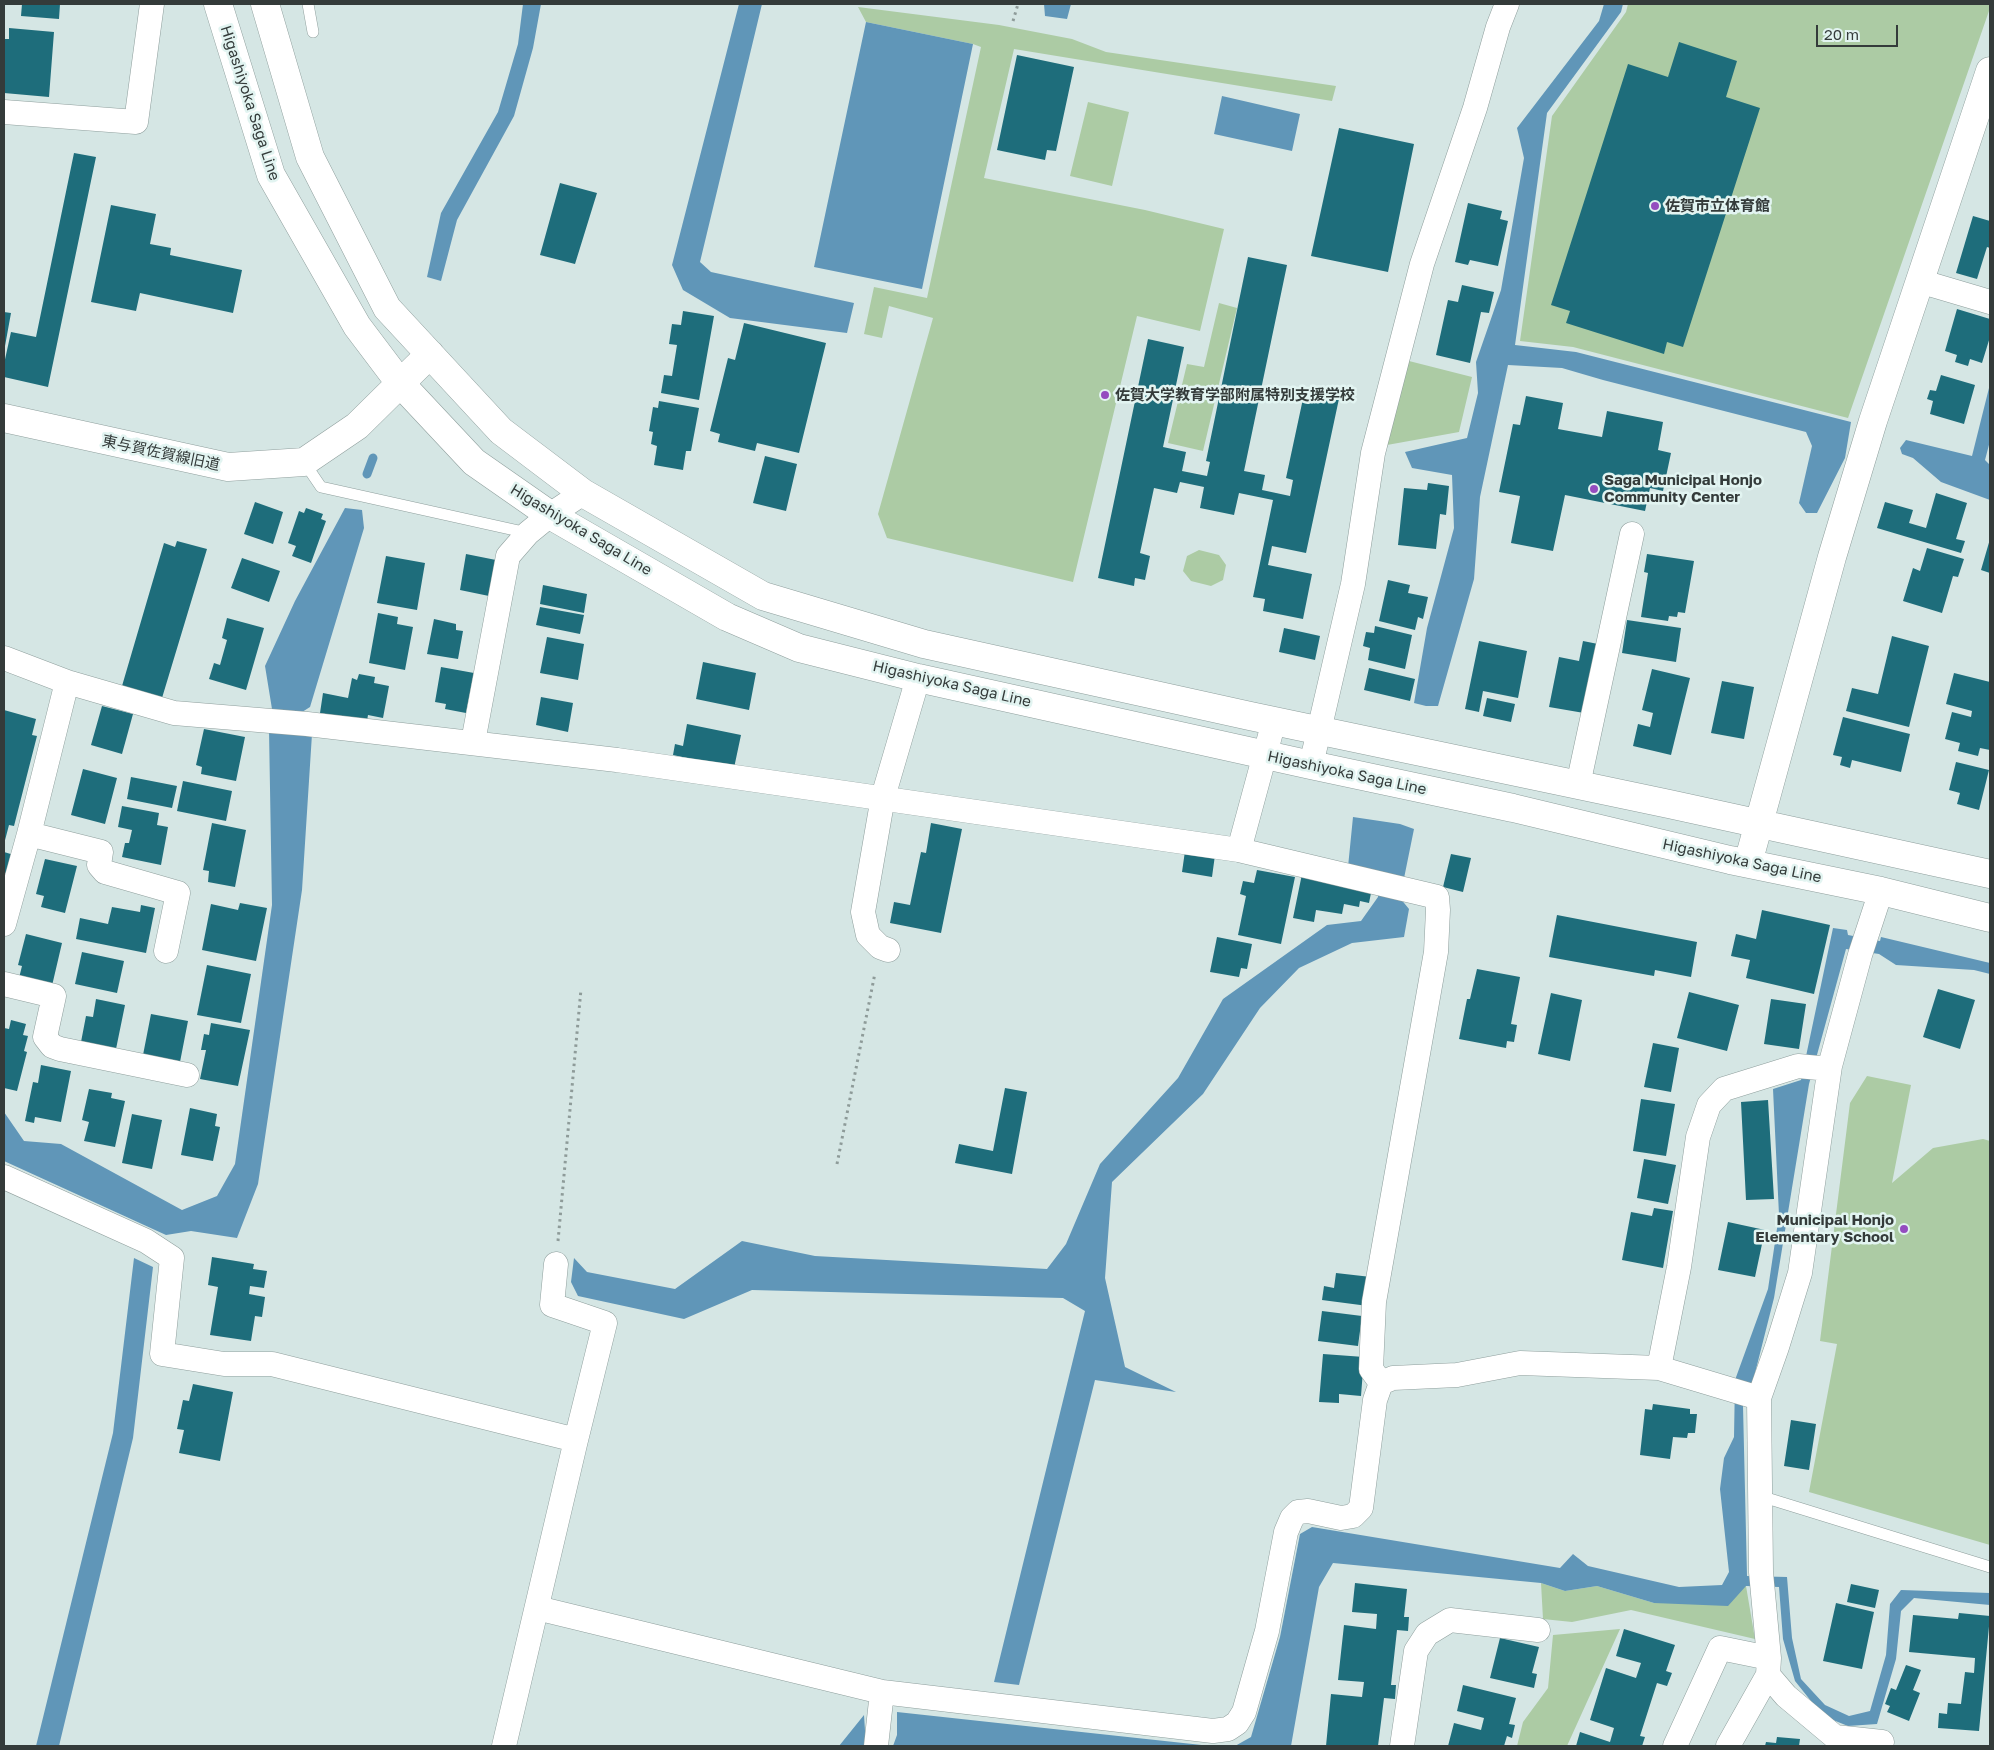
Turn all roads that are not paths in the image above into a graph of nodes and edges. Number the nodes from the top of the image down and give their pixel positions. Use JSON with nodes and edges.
{"nodes":[{"id":1,"x":152,"y":4,"type":"edge"},
{"id":2,"x":218,"y":4,"type":"edge"},
{"id":3,"x":265,"y":4,"type":"edge"},
{"id":4,"x":308,"y":4,"type":"edge"},
{"id":5,"x":1506,"y":4,"type":"edge"},
{"id":6,"x":313,"y":32,"type":"dead end"},
{"id":7,"x":1990,"y":71,"type":"edge"},
{"id":8,"x":4,"y":112,"type":"edge"},
{"id":9,"x":1920,"y":281,"type":"junction"},
{"id":10,"x":1990,"y":302,"type":"edge"},
{"id":11,"x":430,"y":354,"type":"junction"},
{"id":12,"x":400,"y":383,"type":"junction"},
{"id":13,"x":4,"y":418,"type":"edge"},
{"id":14,"x":304,"y":462,"type":"junction"},
{"id":15,"x":582,"y":493,"type":"junction"},
{"id":16,"x":550,"y":515,"type":"junction"},
{"id":17,"x":528,"y":533,"type":"junction"},
{"id":18,"x":1632,"y":534,"type":"dead end"},
{"id":19,"x":4,"y":658,"type":"edge"},
{"id":20,"x":918,"y":678,"type":"junction"},
{"id":21,"x":67,"y":682,"type":"junction"},
{"id":22,"x":1274,"y":721,"type":"junction"},
{"id":23,"x":1320,"y":731,"type":"junction"},
{"id":24,"x":473,"y":742,"type":"junction"},
{"id":25,"x":1265,"y":755,"type":"junction"},
{"id":26,"x":1311,"y":765,"type":"junction"},
{"id":27,"x":1578,"y":785,"type":"junction"},
{"id":28,"x":883,"y":798,"type":"junction"},
{"id":29,"x":1759,"y":823,"type":"junction"},
{"id":30,"x":29,"y":834,"type":"junction"},
{"id":31,"x":1238,"y":850,"type":"junction"},
{"id":32,"x":1748,"y":863,"type":"junction"},
{"id":33,"x":1990,"y":874,"type":"edge"},
{"id":34,"x":1881,"y":891,"type":"junction"},
{"id":35,"x":1990,"y":918,"type":"edge"},
{"id":36,"x":4,"y":924,"type":"edge"},
{"id":37,"x":884,"y":948,"type":"road end"},
{"id":38,"x":166,"y":951,"type":"dead end"},
{"id":39,"x":4,"y":984,"type":"edge"},
{"id":40,"x":1816,"y":1066,"type":"junction"},
{"id":41,"x":187,"y":1076,"type":"dead end"},
{"id":42,"x":4,"y":1177,"type":"edge"},
{"id":43,"x":556,"y":1264,"type":"road end"},
{"id":44,"x":1659,"y":1368,"type":"junction"},
{"id":45,"x":1381,"y":1384,"type":"junction"},
{"id":46,"x":1747,"y":1394,"type":"junction"},
{"id":47,"x":576,"y":1440,"type":"junction"},
{"id":48,"x":1760,"y":1496,"type":"junction"},
{"id":49,"x":1990,"y":1567,"type":"edge"},
{"id":50,"x":537,"y":1608,"type":"junction"},
{"id":51,"x":1538,"y":1630,"type":"dead end"},
{"id":52,"x":1768,"y":1667,"type":"junction"},
{"id":53,"x":882,"y":1692,"type":"junction"},
{"id":54,"x":1882,"y":1742,"type":"dead end"},
{"id":55,"x":504,"y":1746,"type":"edge"},
{"id":56,"x":876,"y":1746,"type":"edge"},
{"id":57,"x":1402,"y":1746,"type":"edge"},
{"id":58,"x":1675,"y":1746,"type":"edge"},
{"id":59,"x":1728,"y":1746,"type":"edge"}],
"edges":[{"from":1,"to":8,"type":"street"},
{"from":2,"to":12,"type":"main road","name":"Higashiyoka Saga Line"},
{"from":3,"to":11,"type":"main road"},
{"from":4,"to":6,"type":"lane"},
{"from":5,"to":23,"type":"street"},
{"from":7,"to":9,"type":"main road"},
{"from":9,"to":10,"type":"street"},
{"from":9,"to":29,"type":"main road"},
{"from":11,"to":12,"type":"main road"},
{"from":11,"to":15,"type":"main road"},
{"from":12,"to":14,"type":"main road"},
{"from":12,"to":16,"type":"main road","name":"Higashiyoka Saga Line"},
{"from":13,"to":14,"type":"main road","name":"東与賀佐賀線旧道"},
{"from":14,"to":17,"type":"lane"},
{"from":15,"to":16,"type":"street"},
{"from":15,"to":22,"type":"main road"},
{"from":16,"to":17,"type":"street"},
{"from":16,"to":20,"type":"main road","name":"Higashiyoka Saga Line"},
{"from":17,"to":24,"type":"street"},
{"from":18,"to":27,"type":"street"},
{"from":19,"to":21,"type":"street"},
{"from":20,"to":25,"type":"main road","name":"Higashiyoka Saga Line"},
{"from":20,"to":28,"type":"street"},
{"from":21,"to":24,"type":"street"},
{"from":21,"to":30,"type":"street"},
{"from":22,"to":23,"type":"main road"},
{"from":22,"to":25,"type":"street"},
{"from":23,"to":26,"type":"street"},
{"from":23,"to":27,"type":"main road"},
{"from":24,"to":28,"type":"street"},
{"from":25,"to":26,"type":"main road","name":"Higashiyoka Saga Line"},
{"from":25,"to":31,"type":"street"},
{"from":26,"to":32,"type":"main road","name":"Higashiyoka Saga Line"},
{"from":27,"to":29,"type":"main road"},
{"from":28,"to":31,"type":"street"},
{"from":28,"to":37,"type":"street"},
{"from":29,"to":32,"type":"main road"},
{"from":29,"to":33,"type":"main road"},
{"from":30,"to":36,"type":"street"},
{"from":30,"to":38,"type":"street"},
{"from":31,"to":45,"type":"street"},
{"from":32,"to":34,"type":"main road","name":"Higashiyoka Saga Line"},
{"from":34,"to":35,"type":"main road","name":"Higashiyoka Saga Line"},
{"from":34,"to":40,"type":"street"},
{"from":39,"to":41,"type":"street"},
{"from":40,"to":44,"type":"street"},
{"from":40,"to":46,"type":"street"},
{"from":42,"to":47,"type":"street"},
{"from":43,"to":47,"type":"street"},
{"from":44,"to":45,"type":"street"},
{"from":44,"to":46,"type":"street"},
{"from":45,"to":53,"type":"street"},
{"from":46,"to":48,"type":"street"},
{"from":47,"to":50,"type":"street"},
{"from":48,"to":49,"type":"lane"},
{"from":48,"to":52,"type":"street"},
{"from":50,"to":53,"type":"street"},
{"from":50,"to":55,"type":"street"},
{"from":51,"to":57,"type":"street"},
{"from":52,"to":54,"type":"street"},
{"from":52,"to":58,"type":"street"},
{"from":52,"to":59,"type":"street"},
{"from":53,"to":56,"type":"street"}]}
